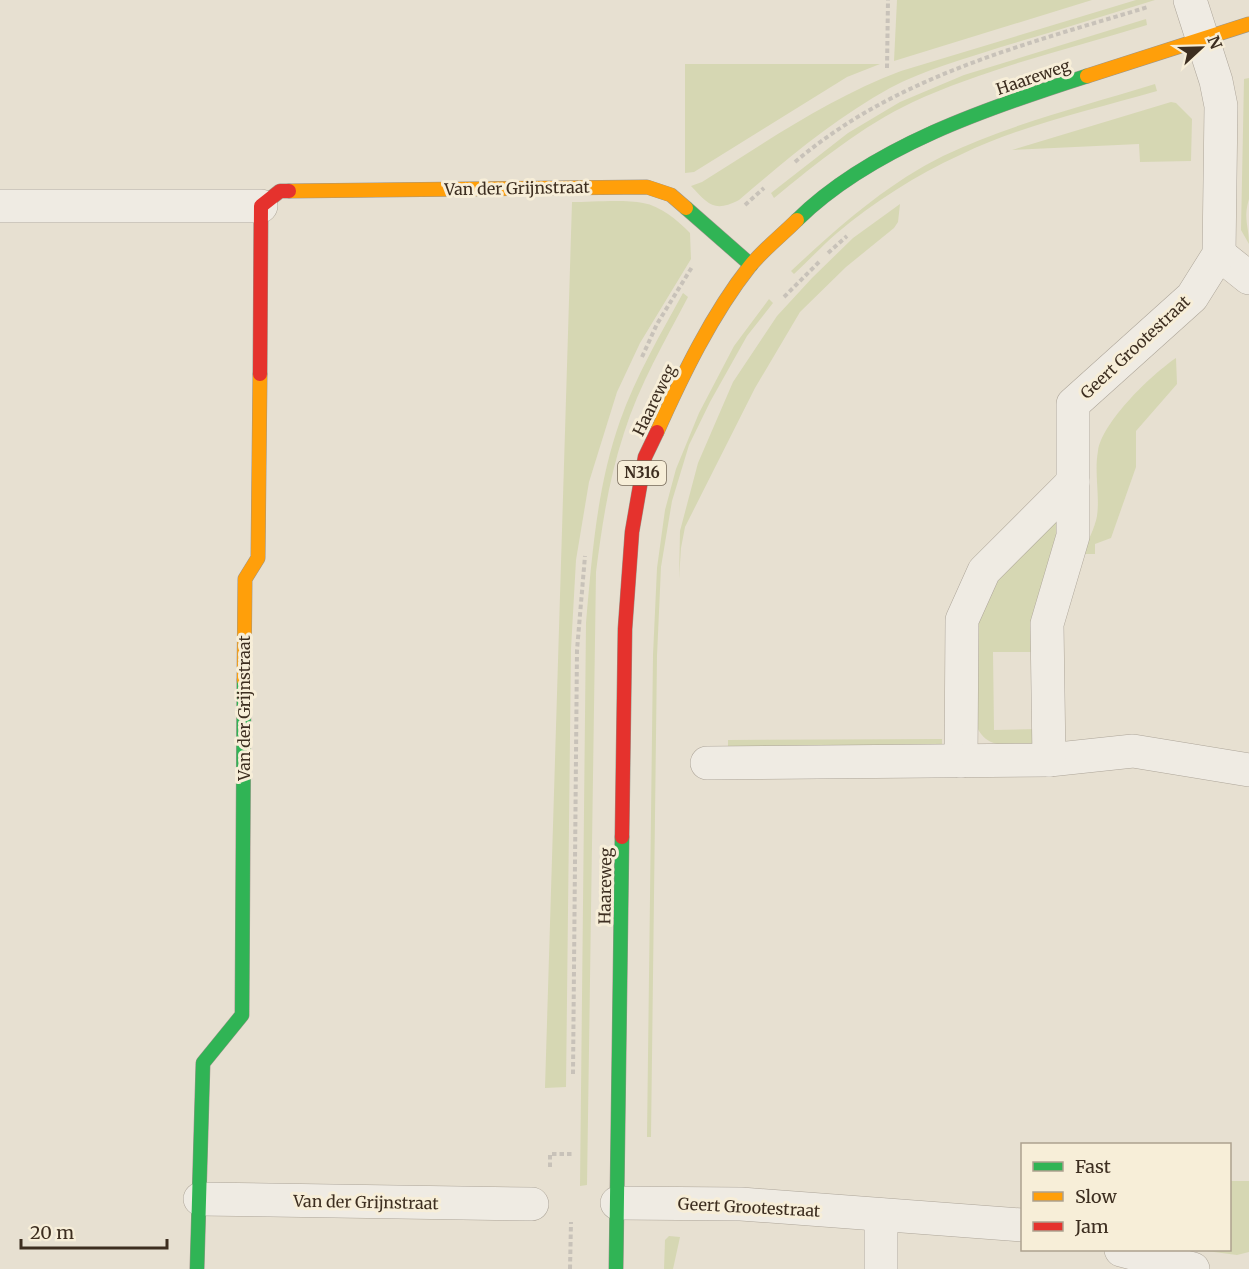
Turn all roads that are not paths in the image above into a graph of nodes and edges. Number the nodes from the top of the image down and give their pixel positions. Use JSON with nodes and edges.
{"nodes":[{"id":1,"x":1190,"y":0,"type":"edge"},
{"id":2,"x":1249,"y":24,"type":"edge"},
{"id":3,"x":1203,"y":38,"type":"junction"},
{"id":4,"x":0,"y":206,"type":"edge"},
{"id":5,"x":261,"y":206,"type":"junction"},
{"id":6,"x":1219,"y":254,"type":"junction"},
{"id":7,"x":752,"y":265,"type":"junction"},
{"id":8,"x":1249,"y":278,"type":"edge"},
{"id":9,"x":1073,"y":482,"type":"junction"},
{"id":10,"x":1049,"y":760,"type":"junction"},
{"id":11,"x":961,"y":761,"type":"junction"},
{"id":12,"x":707,"y":763,"type":"dead end"},
{"id":13,"x":1249,"y":770,"type":"edge"},
{"id":14,"x":200,"y":1199,"type":"junction"},
{"id":15,"x":617,"y":1203,"type":"junction"},
{"id":16,"x":532,"y":1204,"type":"dead end"},
{"id":17,"x":881,"y":1215,"type":"junction"},
{"id":18,"x":1021,"y":1225,"type":"edge"},
{"id":19,"x":1125,"y":1251,"type":"edge"},
{"id":20,"x":197,"y":1269,"type":"edge"},
{"id":21,"x":616,"y":1269,"type":"edge"},
{"id":22,"x":881,"y":1269,"type":"edge"},
{"id":23,"x":1193,"y":1269,"type":"edge"}],
"edges":[{"from":1,"to":3,"type":"street"},
{"from":2,"to":3,"type":"street","name":"Haareweg","number":"N316"},
{"from":3,"to":6,"type":"street"},
{"from":3,"to":7,"type":"street","name":"Haareweg","number":"N316"},
{"from":4,"to":5,"type":"street"},
{"from":5,"to":7,"type":"street","name":"Van der Grijnstraat"},
{"from":5,"to":14,"type":"street","name":"Van der Grijnstraat"},
{"from":6,"to":8,"type":"street"},
{"from":6,"to":9,"type":"street","name":"Geert Grootestraat"},
{"from":7,"to":15,"type":"street","name":"Haareweg","number":"N316"},
{"from":9,"to":10,"type":"street","name":"Geert Grootestraat"},
{"from":9,"to":11,"type":"street"},
{"from":10,"to":11,"type":"street"},
{"from":10,"to":13,"type":"street"},
{"from":11,"to":12,"type":"street"},
{"from":14,"to":16,"type":"street","name":"Van der Grijnstraat"},
{"from":14,"to":20,"type":"street","name":"Van der Grijnstraat"},
{"from":15,"to":17,"type":"street","name":"Geert Grootestraat"},
{"from":15,"to":21,"type":"street","name":"Haareweg","number":"N316"},
{"from":17,"to":18,"type":"street","name":"Geert Grootestraat"},
{"from":17,"to":22,"type":"street"},
{"from":19,"to":23,"type":"street"}]}
